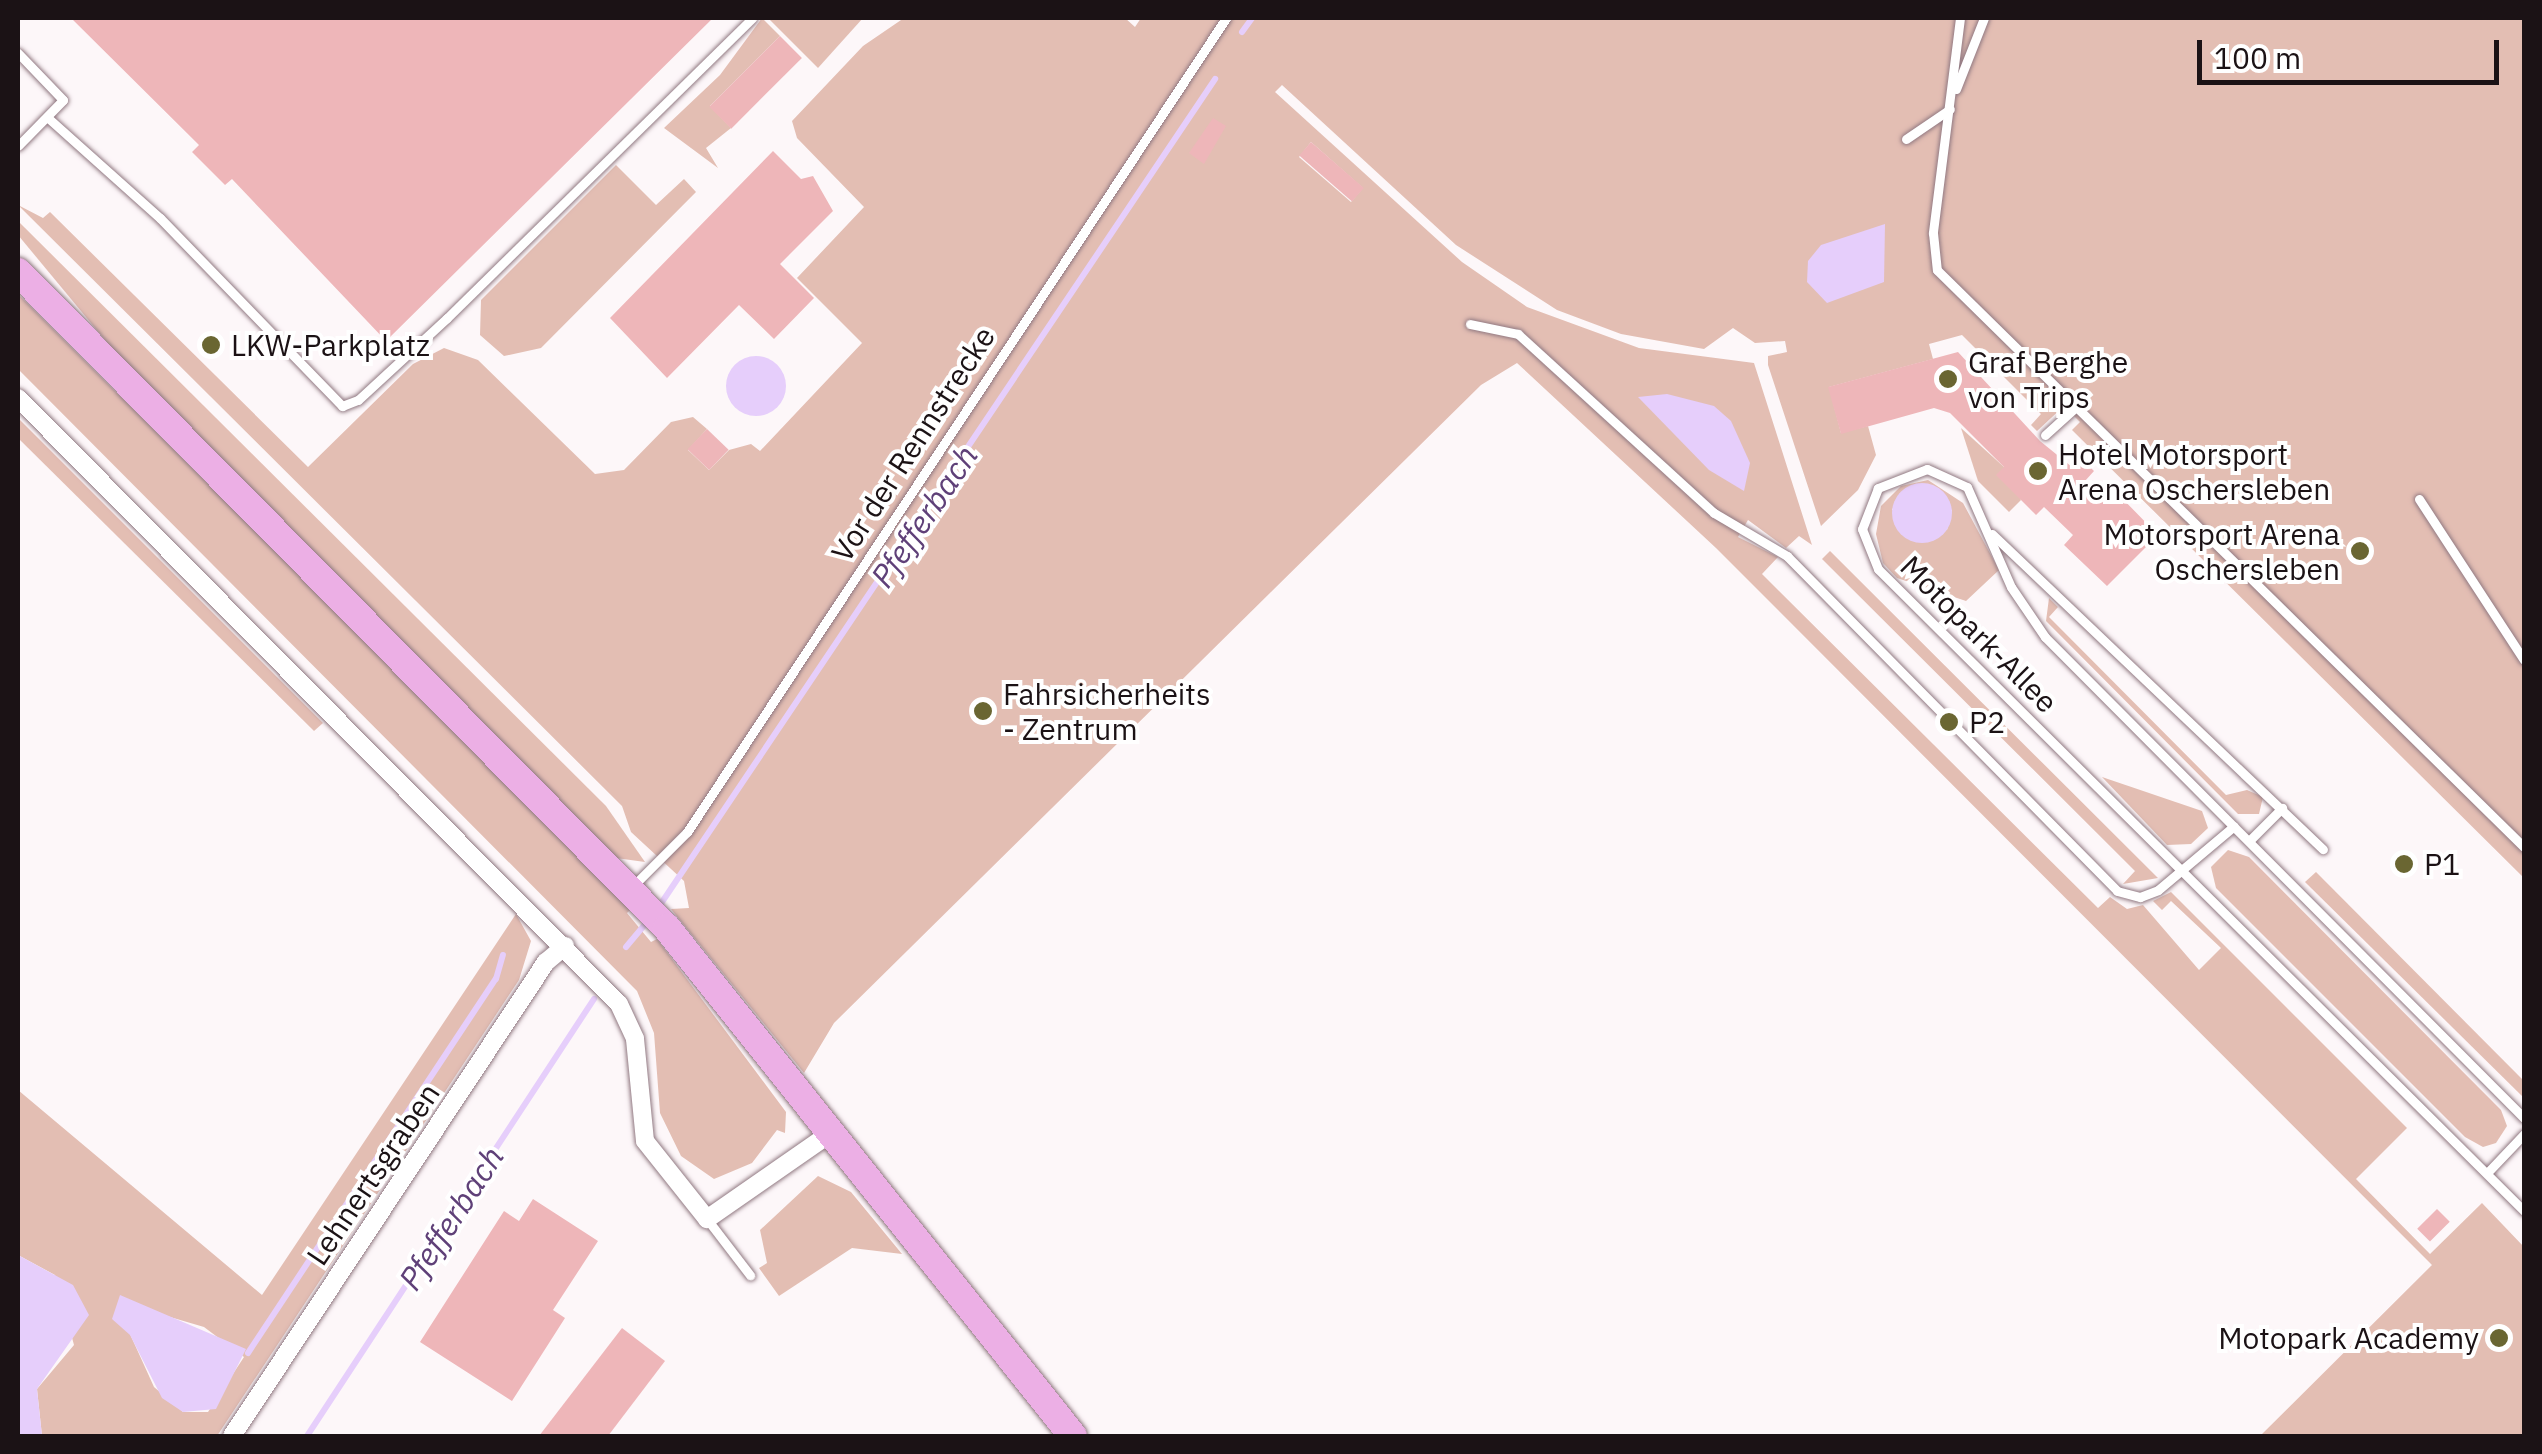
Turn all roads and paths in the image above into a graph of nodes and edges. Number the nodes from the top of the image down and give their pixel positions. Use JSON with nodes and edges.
{"nodes":[{"id":1,"x":752,"y":18,"type":"edge"},
{"id":2,"x":1226,"y":18,"type":"edge"},
{"id":3,"x":1960,"y":18,"type":"edge"},
{"id":4,"x":1984,"y":18,"type":"edge"},
{"id":5,"x":18,"y":52,"type":"edge"},
{"id":6,"x":1949,"y":113,"type":"junction"},
{"id":7,"x":47,"y":118,"type":"junction"},
{"id":8,"x":1906,"y":140,"type":"dead end"},
{"id":9,"x":19,"y":141,"type":"edge"},
{"id":10,"x":18,"y":272,"type":"edge"},
{"id":11,"x":1470,"y":324,"type":"dead end"},
{"id":12,"x":18,"y":398,"type":"edge"},
{"id":13,"x":2077,"y":406,"type":"junction"},
{"id":14,"x":2046,"y":435,"type":"dead end"},
{"id":15,"x":2419,"y":498,"type":"dead end"},
{"id":16,"x":1990,"y":533,"type":"junction"},
{"id":17,"x":2524,"y":660,"type":"edge"},
{"id":18,"x":2282,"y":808,"type":"junction"},
{"id":19,"x":2234,"y":826,"type":"junction"},
{"id":20,"x":2248,"y":841,"type":"junction"},
{"id":21,"x":2524,"y":847,"type":"edge"},
{"id":22,"x":2323,"y":849,"type":"dead end"},
{"id":23,"x":2184,"y":870,"type":"junction"},
{"id":24,"x":638,"y":897,"type":"junction"},
{"id":25,"x":566,"y":946,"type":"junction"},
{"id":26,"x":2524,"y":1118,"type":"edge"},
{"id":27,"x":832,"y":1132,"type":"junction"},
{"id":28,"x":2524,"y":1134,"type":"edge"},
{"id":29,"x":2487,"y":1173,"type":"junction"},
{"id":30,"x":2524,"y":1211,"type":"edge"},
{"id":31,"x":707,"y":1219,"type":"junction"},
{"id":32,"x":750,"y":1275,"type":"dead end"},
{"id":33,"x":232,"y":1436,"type":"edge"},
{"id":34,"x":1074,"y":1436,"type":"edge"}],
"edges":[{"from":1,"to":7,"type":"lane"},
{"from":2,"to":24,"type":"lane","name":"Vor der Rennstrecke"},
{"from":3,"to":6,"type":"lane"},
{"from":4,"to":6,"type":"lane"},
{"from":5,"to":7,"type":"lane"},
{"from":6,"to":8,"type":"lane"},
{"from":6,"to":13,"type":"lane"},
{"from":7,"to":9,"type":"lane"},
{"from":10,"to":24,"type":"main road"},
{"from":11,"to":23,"type":"lane"},
{"from":12,"to":25,"type":"street"},
{"from":13,"to":14,"type":"lane"},
{"from":13,"to":21,"type":"lane"},
{"from":15,"to":17,"type":"lane"},
{"from":16,"to":18,"type":"lane"},
{"from":16,"to":19,"type":"lane","name":"Motopark-Allee"},
{"from":16,"to":23,"type":"lane","name":"Motopark-Allee"},
{"from":18,"to":20,"type":"lane"},
{"from":18,"to":22,"type":"lane"},
{"from":19,"to":20,"type":"lane","name":"Motopark-Allee"},
{"from":19,"to":23,"type":"lane"},
{"from":20,"to":26,"type":"lane","name":"Motopark-Allee"},
{"from":23,"to":29,"type":"lane","name":"Motopark-Allee"},
{"from":24,"to":27,"type":"main road"},
{"from":25,"to":31,"type":"street"},
{"from":25,"to":33,"type":"street","name":"Lehnertsgraben"},
{"from":27,"to":31,"type":"street"},
{"from":27,"to":34,"type":"main road"},
{"from":28,"to":29,"type":"lane"},
{"from":29,"to":30,"type":"lane","name":"Motopark-Allee"},
{"from":31,"to":32,"type":"lane"}]}
